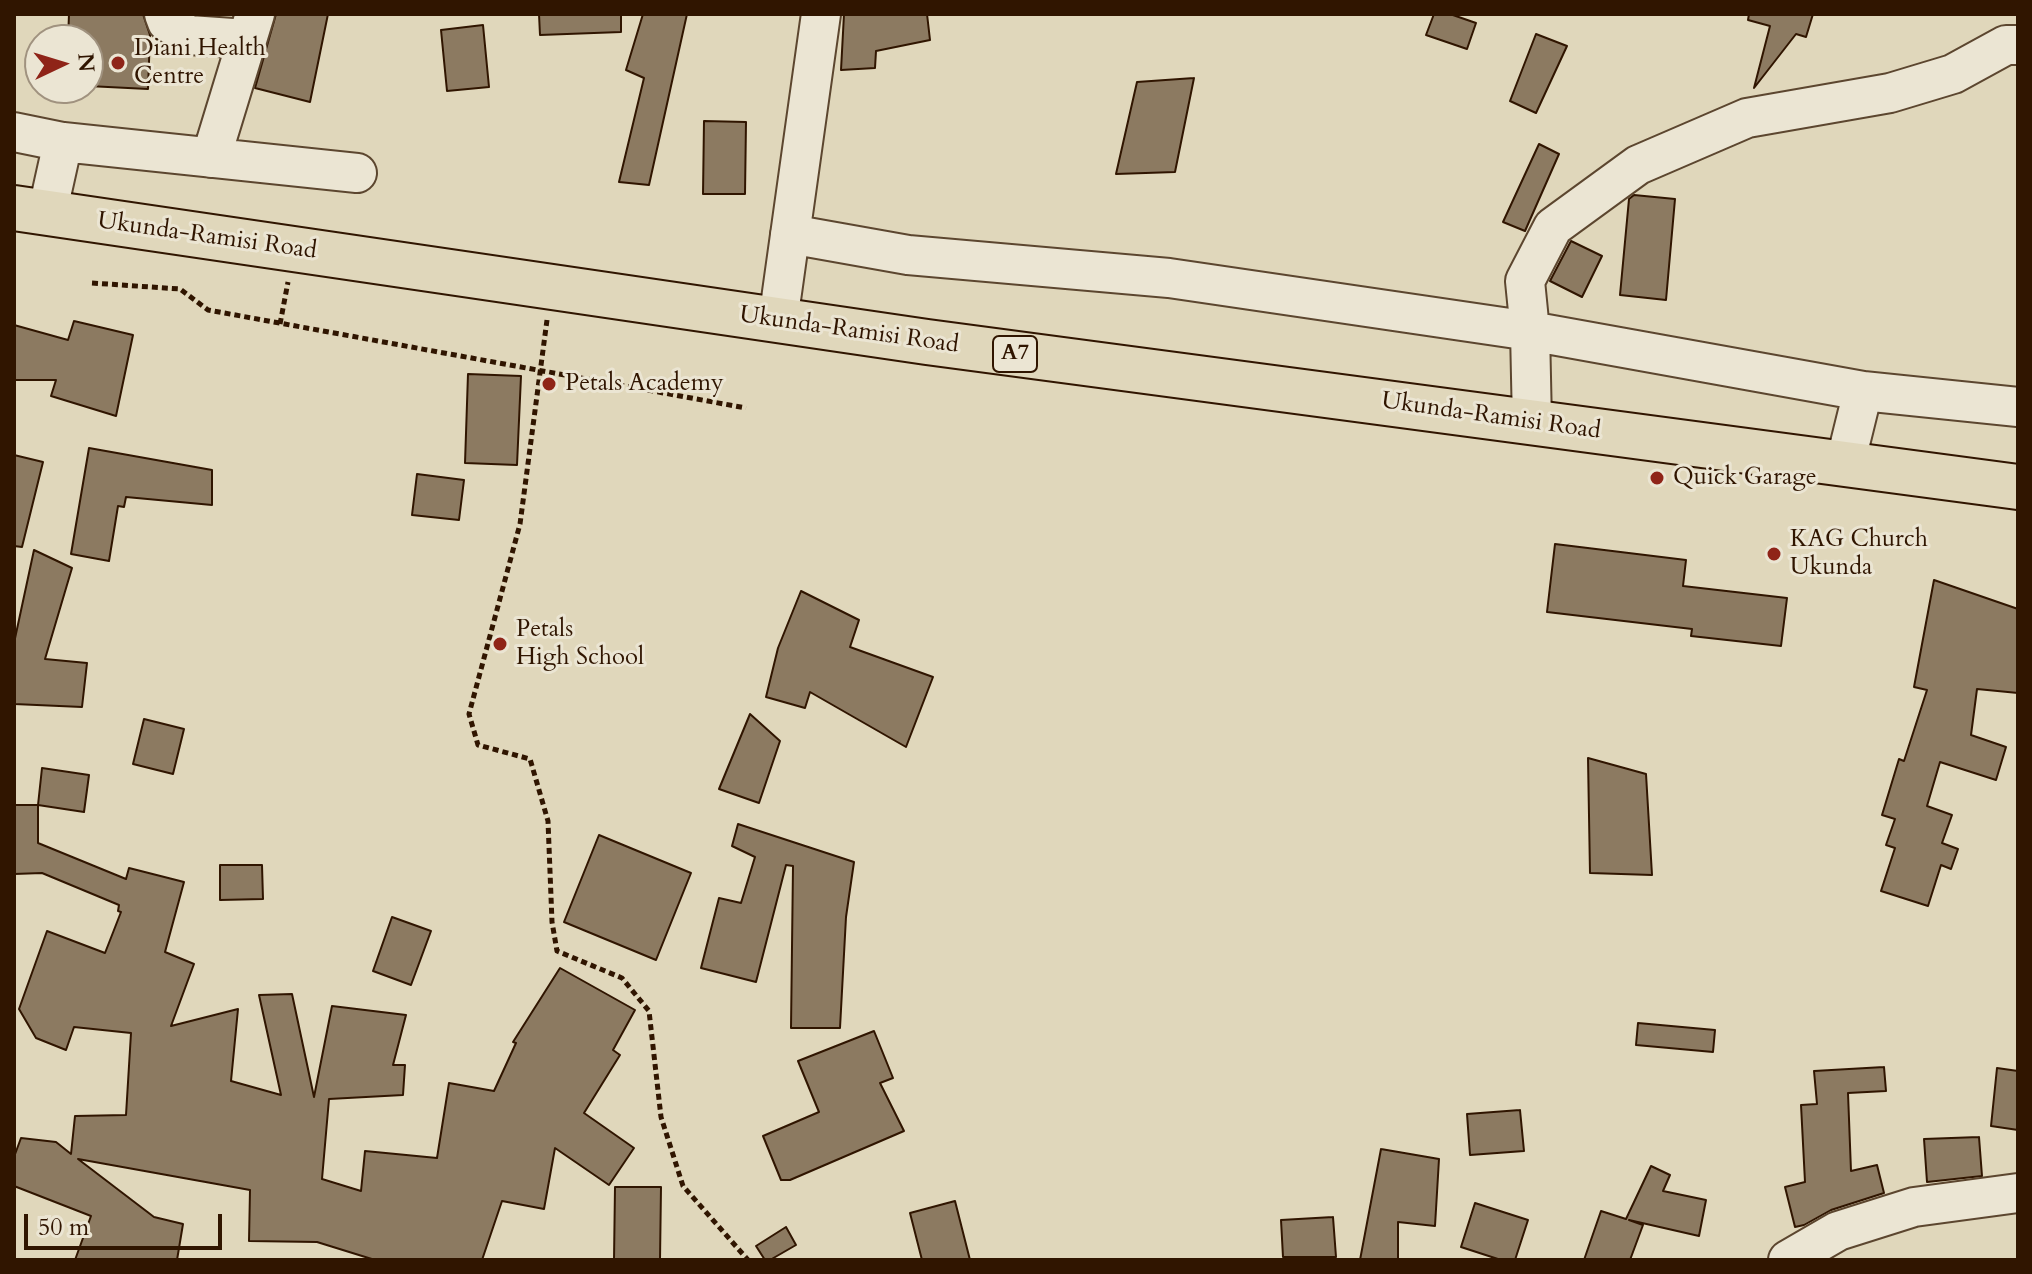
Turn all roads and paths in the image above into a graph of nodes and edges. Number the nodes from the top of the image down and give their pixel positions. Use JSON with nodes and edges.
{"nodes":[{"id":1,"x":164,"y":14,"type":"edge"},
{"id":2,"x":821,"y":14,"type":"edge"},
{"id":3,"x":251,"y":27,"type":"edge"},
{"id":4,"x":2018,"y":45,"type":"edge"},
{"id":5,"x":14,"y":132,"type":"edge"},
{"id":6,"x":63,"y":142,"type":"junction"},
{"id":7,"x":211,"y":158,"type":"junction"},
{"id":8,"x":357,"y":173,"type":"dead end"},
{"id":9,"x":31,"y":211,"type":"edge"},
{"id":10,"x":790,"y":234,"type":"junction"},
{"id":11,"x":295,"y":250,"type":"junction"},
{"id":12,"x":92,"y":283,"type":"dead end"},
{"id":13,"x":551,"y":288,"type":"junction"},
{"id":14,"x":778,"y":321,"type":"junction"},
{"id":15,"x":280,"y":324,"type":"junction"},
{"id":16,"x":1530,"y":331,"type":"junction"},
{"id":17,"x":540,"y":371,"type":"junction"},
{"id":18,"x":1863,"y":391,"type":"junction"},
{"id":19,"x":2018,"y":407,"type":"edge"},
{"id":20,"x":746,"y":408,"type":"dead end"},
{"id":21,"x":1532,"y":423,"type":"junction"},
{"id":22,"x":1845,"y":464,"type":"junction"},
{"id":23,"x":2018,"y":487,"type":"edge"},
{"id":24,"x":2018,"y":1193,"type":"edge"},
{"id":25,"x":748,"y":1260,"type":"edge"},
{"id":26,"x":1788,"y":1260,"type":"edge"}],
"edges":[{"from":1,"to":3,"type":"street"},
{"from":2,"to":10,"type":"street"},
{"from":3,"to":7,"type":"street"},
{"from":4,"to":16,"type":"street"},
{"from":5,"to":6,"type":"street"},
{"from":6,"to":7,"type":"street"},
{"from":6,"to":9,"type":"street"},
{"from":7,"to":8,"type":"street"},
{"from":9,"to":11,"type":"highway","name":"Ukunda-Ramisi Road","number":"A7"},
{"from":10,"to":14,"type":"street"},
{"from":10,"to":16,"type":"street"},
{"from":11,"to":13,"type":"highway","name":"Ukunda-Ramisi Road","number":"A7"},
{"from":11,"to":15,"type":"path"},
{"from":12,"to":15,"type":"path"},
{"from":13,"to":14,"type":"highway","name":"Ukunda-Ramisi Road","number":"A7"},
{"from":13,"to":17,"type":"path"},
{"from":14,"to":21,"type":"highway","name":"Ukunda-Ramisi Road","number":"A7"},
{"from":15,"to":17,"type":"path"},
{"from":16,"to":18,"type":"street"},
{"from":16,"to":21,"type":"street"},
{"from":17,"to":20,"type":"path"},
{"from":17,"to":25,"type":"path"},
{"from":18,"to":19,"type":"street"},
{"from":18,"to":22,"type":"street"},
{"from":21,"to":22,"type":"highway","name":"Ukunda-Ramisi Road","number":"A7"},
{"from":22,"to":23,"type":"highway","name":"Ukunda-Ramisi Road","number":"A7"},
{"from":24,"to":26,"type":"street"}]}
